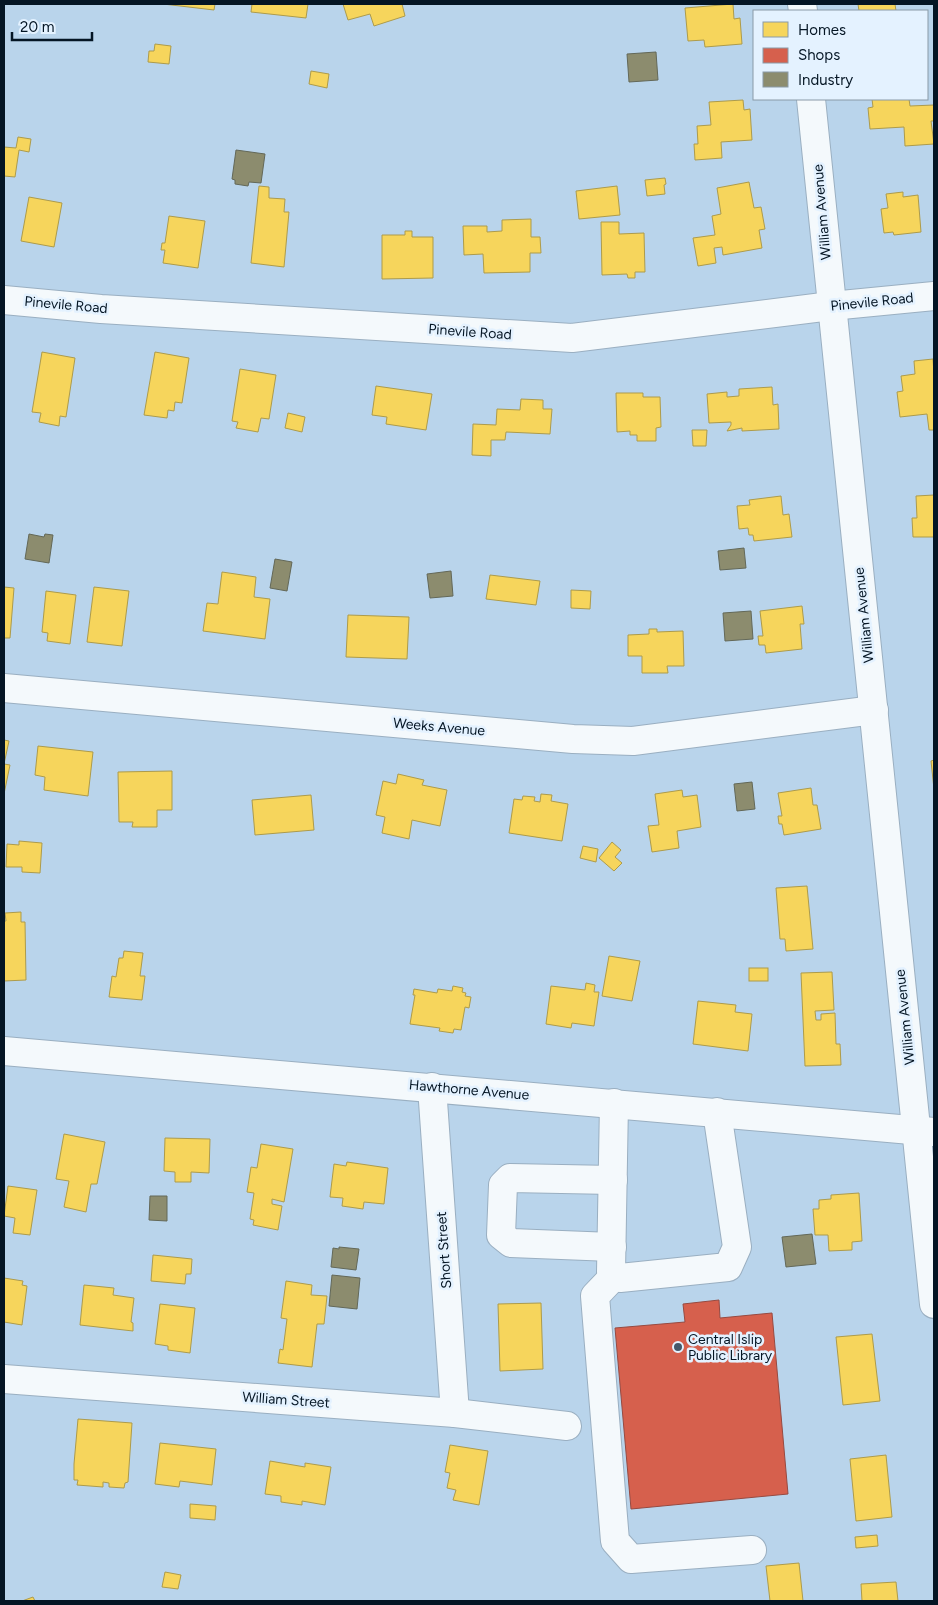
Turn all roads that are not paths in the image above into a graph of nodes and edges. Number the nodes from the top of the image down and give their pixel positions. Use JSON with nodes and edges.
{"nodes":[{"id":1,"x":811,"y":100,"type":"edge"},
{"id":2,"x":934,"y":296,"type":"edge"},
{"id":3,"x":4,"y":300,"type":"edge"},
{"id":4,"x":831,"y":306,"type":"junction"},
{"id":5,"x":4,"y":688,"type":"edge"},
{"id":6,"x":874,"y":710,"type":"junction"},
{"id":7,"x":4,"y":1051,"type":"edge"},
{"id":8,"x":432,"y":1087,"type":"junction"},
{"id":9,"x":614,"y":1103,"type":"junction"},
{"id":10,"x":717,"y":1112,"type":"junction"},
{"id":11,"x":925,"y":1131,"type":"edge"},
{"id":12,"x":613,"y":1180,"type":"junction"},
{"id":13,"x":612,"y":1247,"type":"junction"},
{"id":14,"x":615,"y":1275,"type":"junction"},
{"id":15,"x":934,"y":1304,"type":"edge"},
{"id":16,"x":4,"y":1379,"type":"edge"},
{"id":17,"x":455,"y":1413,"type":"junction"},
{"id":18,"x":567,"y":1426,"type":"dead end"},
{"id":19,"x":752,"y":1550,"type":"dead end"}],
"edges":[{"from":1,"to":4,"type":"street","name":"William Avenue"},
{"from":2,"to":4,"type":"street","name":"Pinevile Road"},
{"from":3,"to":4,"type":"street","name":"Pinevile Road"},
{"from":4,"to":6,"type":"street","name":"William Avenue"},
{"from":5,"to":6,"type":"street","name":"Weeks Avenue"},
{"from":6,"to":11,"type":"street","name":"William Avenue"},
{"from":7,"to":8,"type":"street","name":"Hawthorne Avenue"},
{"from":8,"to":9,"type":"street","name":"Hawthorne Avenue"},
{"from":8,"to":17,"type":"street","name":"Short Street"},
{"from":9,"to":10,"type":"street","name":"Hawthorne Avenue"},
{"from":9,"to":12,"type":"street"},
{"from":10,"to":11,"type":"street","name":"Hawthorne Avenue"},
{"from":10,"to":14,"type":"street"},
{"from":11,"to":15,"type":"street","name":"William Avenue"},
{"from":12,"to":13,"type":"street"},
{"from":12,"to":13,"type":"street"},
{"from":13,"to":14,"type":"street"},
{"from":14,"to":19,"type":"street"},
{"from":16,"to":17,"type":"street","name":"William Street"},
{"from":17,"to":18,"type":"street","name":"William Street"}]}
